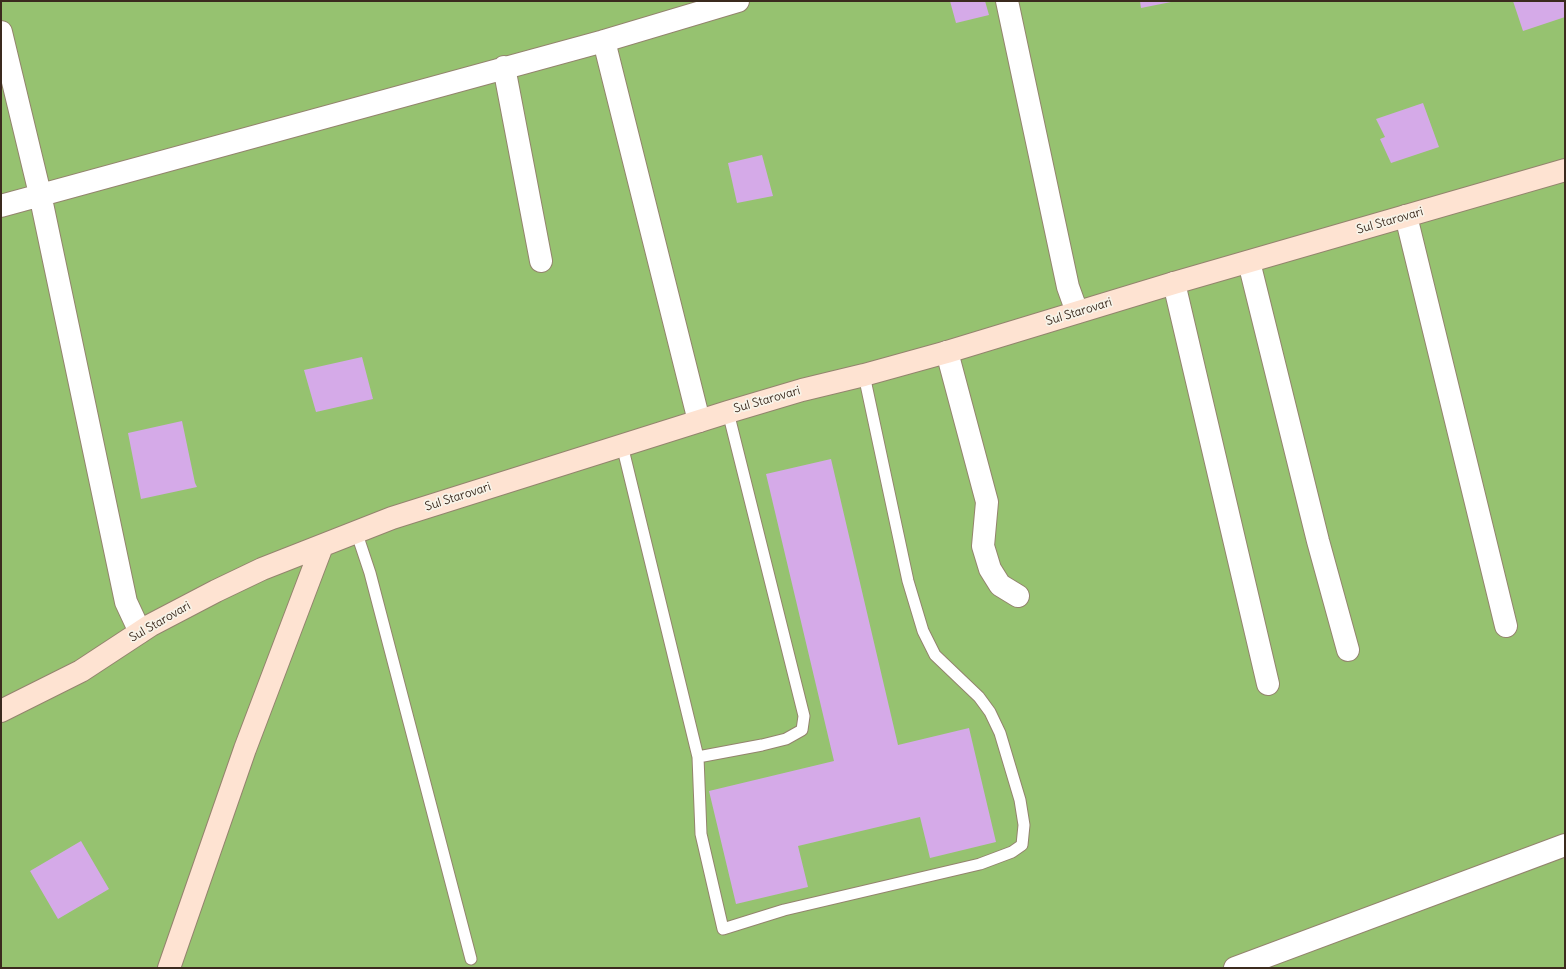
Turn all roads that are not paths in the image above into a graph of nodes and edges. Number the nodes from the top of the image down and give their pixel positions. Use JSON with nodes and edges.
{"nodes":[{"id":1,"x":738,"y":1,"type":"edge"},
{"id":2,"x":1007,"y":1,"type":"edge"},
{"id":3,"x":1,"y":32,"type":"edge"},
{"id":4,"x":604,"y":41,"type":"junction"},
{"id":5,"x":504,"y":67,"type":"junction"},
{"id":6,"x":1565,"y":170,"type":"edge"},
{"id":7,"x":40,"y":194,"type":"junction"},
{"id":8,"x":1,"y":206,"type":"edge"},
{"id":9,"x":1406,"y":216,"type":"junction"},
{"id":10,"x":541,"y":261,"type":"dead end"},
{"id":11,"x":1249,"y":262,"type":"junction"},
{"id":12,"x":1174,"y":283,"type":"junction"},
{"id":13,"x":1077,"y":312,"type":"junction"},
{"id":14,"x":947,"y":352,"type":"junction"},
{"id":15,"x":864,"y":375,"type":"junction"},
{"id":16,"x":728,"y":412,"type":"junction"},
{"id":17,"x":699,"y":421,"type":"junction"},
{"id":18,"x":622,"y":445,"type":"junction"},
{"id":19,"x":356,"y":532,"type":"junction"},
{"id":20,"x":322,"y":546,"type":"junction"},
{"id":21,"x":1018,"y":596,"type":"dead end"},
{"id":22,"x":1506,"y":626,"type":"dead end"},
{"id":23,"x":140,"y":632,"type":"junction"},
{"id":24,"x":1348,"y":650,"type":"dead end"},
{"id":25,"x":1268,"y":684,"type":"dead end"},
{"id":26,"x":1,"y":711,"type":"edge"},
{"id":27,"x":698,"y":757,"type":"junction"},
{"id":28,"x":1565,"y":845,"type":"edge"},
{"id":29,"x":471,"y":959,"type":"dead end"},
{"id":30,"x":169,"y":968,"type":"edge"},
{"id":31,"x":1235,"y":968,"type":"edge"}],
"edges":[{"from":1,"to":4,"type":"street"},
{"from":2,"to":13,"type":"street"},
{"from":3,"to":7,"type":"street"},
{"from":4,"to":5,"type":"street"},
{"from":4,"to":17,"type":"street"},
{"from":5,"to":7,"type":"street"},
{"from":5,"to":10,"type":"street"},
{"from":6,"to":9,"type":"main road","name":"Sul Starovari"},
{"from":7,"to":8,"type":"street"},
{"from":7,"to":23,"type":"street"},
{"from":9,"to":11,"type":"main road","name":"Sul Starovari"},
{"from":9,"to":22,"type":"street"},
{"from":11,"to":12,"type":"main road","name":"Sul Starovari"},
{"from":11,"to":24,"type":"street"},
{"from":12,"to":13,"type":"main road","name":"Sul Starovari"},
{"from":12,"to":25,"type":"street"},
{"from":13,"to":14,"type":"main road","name":"Sul Starovari"},
{"from":14,"to":15,"type":"main road","name":"Sul Starovari"},
{"from":14,"to":21,"type":"street"},
{"from":15,"to":16,"type":"main road","name":"Sul Starovari"},
{"from":15,"to":27,"type":"lane"},
{"from":16,"to":17,"type":"main road","name":"Sul Starovari"},
{"from":16,"to":27,"type":"lane"},
{"from":17,"to":18,"type":"main road","name":"Sul Starovari"},
{"from":18,"to":19,"type":"main road","name":"Sul Starovari"},
{"from":18,"to":27,"type":"lane"},
{"from":19,"to":20,"type":"main road","name":"Sul Starovari"},
{"from":19,"to":29,"type":"lane"},
{"from":20,"to":23,"type":"main road","name":"Sul Starovari"},
{"from":20,"to":30,"type":"main road"},
{"from":23,"to":26,"type":"main road","name":"Sul Starovari"},
{"from":28,"to":31,"type":"street"}]}
